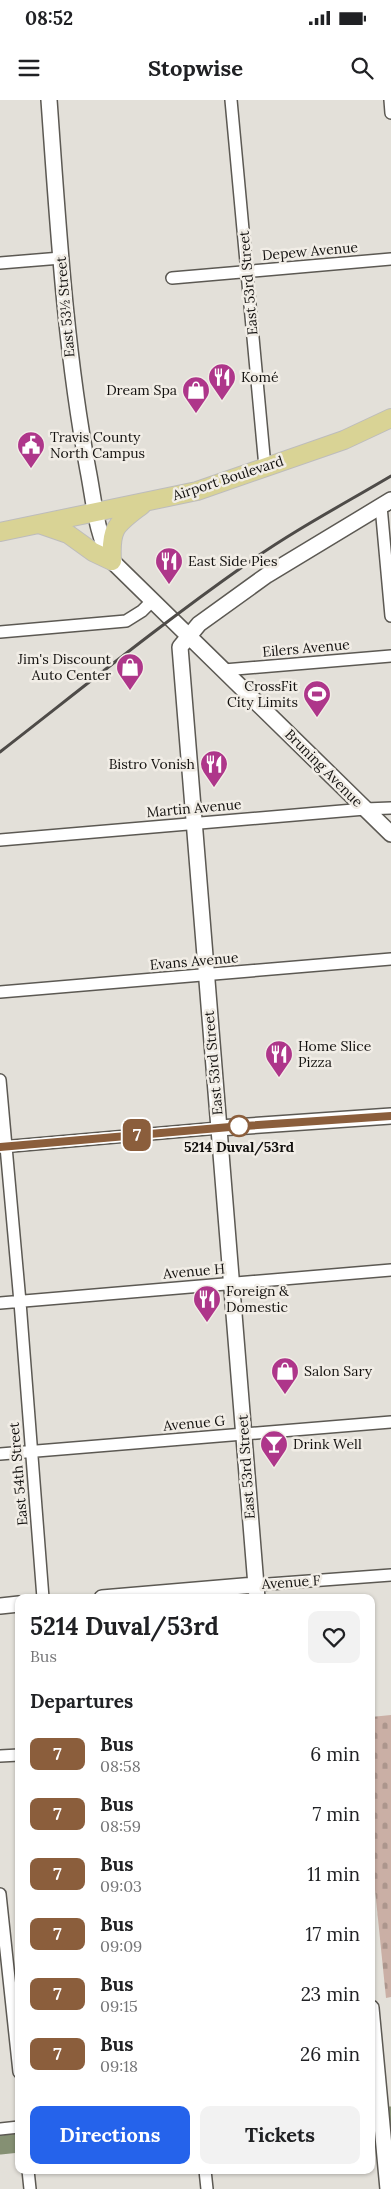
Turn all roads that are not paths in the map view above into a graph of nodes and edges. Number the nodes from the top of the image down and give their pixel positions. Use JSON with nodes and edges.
{"nodes":[{"id":1,"x":49,"y":100,"type":"edge"},
{"id":2,"x":231,"y":100,"type":"edge"},
{"id":3,"x":390,"y":100,"type":"edge"},
{"id":4,"x":391,"y":113,"type":"edge"},
{"id":5,"x":61,"y":258,"type":"junction"},
{"id":6,"x":391,"y":258,"type":"edge"},
{"id":7,"x":0,"y":263,"type":"edge"},
{"id":8,"x":247,"y":271,"type":"junction"},
{"id":9,"x":172,"y":278,"type":"dead end"},
{"id":10,"x":391,"y":418,"type":"edge"},
{"id":11,"x":265,"y":467,"type":"junction"},
{"id":12,"x":146,"y":502,"type":"junction"},
{"id":13,"x":388,"y":504,"type":"edge"},
{"id":14,"x":96,"y":513,"type":"junction"},
{"id":15,"x":38,"y":524,"type":"junction"},
{"id":16,"x":0,"y":532,"type":"edge"},
{"id":17,"x":112,"y":561,"type":"junction"},
{"id":18,"x":153,"y":600,"type":"junction"},
{"id":19,"x":391,"y":616,"type":"edge"},
{"id":20,"x":0,"y":632,"type":"edge"},
{"id":21,"x":189,"y":635,"type":"junction"},
{"id":22,"x":391,"y":656,"type":"edge"},
{"id":23,"x":224,"y":670,"type":"junction"},
{"id":24,"x":391,"y":808,"type":"edge"},
{"id":25,"x":364,"y":809,"type":"junction"},
{"id":26,"x":194,"y":824,"type":"junction"},
{"id":27,"x":391,"y":834,"type":"edge"},
{"id":28,"x":0,"y":840,"type":"edge"},
{"id":29,"x":391,"y":959,"type":"edge"},
{"id":30,"x":206,"y":975,"type":"junction"},
{"id":31,"x":0,"y":992,"type":"edge"},
{"id":32,"x":0,"y":1080,"type":"edge"},
{"id":33,"x":391,"y":1116,"type":"edge"},
{"id":34,"x":218,"y":1128,"type":"junction"},
{"id":35,"x":3,"y":1146,"type":"edge"},
{"id":36,"x":391,"y":1270,"type":"edge"},
{"id":37,"x":231,"y":1283,"type":"junction"},
{"id":38,"x":20,"y":1302,"type":"junction"},
{"id":39,"x":0,"y":1303,"type":"edge"},
{"id":40,"x":391,"y":1422,"type":"edge"},
{"id":41,"x":243,"y":1434,"type":"junction"},
{"id":42,"x":32,"y":1452,"type":"junction"},
{"id":43,"x":0,"y":1454,"type":"edge"},
{"id":44,"x":391,"y":1575,"type":"edge"},
{"id":45,"x":256,"y":1591,"type":"edge"},
{"id":46,"x":43,"y":1594,"type":"edge"},
{"id":47,"x":190,"y":1594,"type":"edge"},
{"id":48,"x":15,"y":1604,"type":"edge"},
{"id":49,"x":0,"y":1606,"type":"edge"},
{"id":50,"x":15,"y":1755,"type":"edge"},
{"id":51,"x":0,"y":1756,"type":"edge"},
{"id":52,"x":0,"y":1894,"type":"edge"},
{"id":53,"x":15,"y":2035,"type":"edge"},
{"id":54,"x":375,"y":2096,"type":"edge"},
{"id":55,"x":15,"y":2127,"type":"edge"},
{"id":56,"x":0,"y":2129,"type":"edge"},
{"id":57,"x":388,"y":2168,"type":"edge"},
{"id":58,"x":28,"y":2174,"type":"edge"},
{"id":59,"x":205,"y":2174,"type":"edge"},
{"id":60,"x":30,"y":2189,"type":"edge"},
{"id":61,"x":207,"y":2189,"type":"edge"},
{"id":62,"x":388,"y":2189,"type":"edge"}],
"edges":[{"from":1,"to":5,"type":"street","name":"East 53½ Street"},
{"from":2,"to":8,"type":"street","name":"East 53rd Street"},
{"from":3,"to":4,"type":"street"},
{"from":5,"to":7,"type":"street"},
{"from":5,"to":14,"type":"street","name":"East 53½ Street"},
{"from":6,"to":8,"type":"street","name":"Depew Avenue"},
{"from":8,"to":9,"type":"street","name":"Depew Avenue"},
{"from":8,"to":11,"type":"street","name":"East 53rd Street"},
{"from":10,"to":11,"type":"main road","name":"Airport Boulevard"},
{"from":11,"to":12,"type":"main road","name":"Airport Boulevard"},
{"from":12,"to":14,"type":"main road","name":"Airport Boulevard"},
{"from":12,"to":17,"type":"main road"},
{"from":13,"to":19,"type":"street"},
{"from":13,"to":21,"type":"street"},
{"from":14,"to":15,"type":"main road","name":"Airport Boulevard"},
{"from":14,"to":17,"type":"street"},
{"from":15,"to":16,"type":"main road","name":"Airport Boulevard"},
{"from":15,"to":17,"type":"main road"},
{"from":17,"to":18,"type":"street"},
{"from":18,"to":20,"type":"street"},
{"from":18,"to":21,"type":"street","name":"Bruning Avenue"},
{"from":21,"to":23,"type":"street","name":"Bruning Avenue"},
{"from":21,"to":26,"type":"street","name":"East 53rd Street"},
{"from":22,"to":23,"type":"street","name":"Eilers Avenue"},
{"from":23,"to":25,"type":"street","name":"Bruning Avenue"},
{"from":24,"to":25,"type":"street","name":"Martin Avenue"},
{"from":25,"to":26,"type":"street","name":"Martin Avenue"},
{"from":25,"to":27,"type":"street","name":"Bruning Avenue"},
{"from":26,"to":28,"type":"street","name":"Martin Avenue"},
{"from":26,"to":30,"type":"street","name":"East 53rd Street"},
{"from":29,"to":30,"type":"street","name":"Evans Avenue"},
{"from":30,"to":31,"type":"street","name":"Evans Avenue"},
{"from":30,"to":34,"type":"street","name":"East 53rd Street"},
{"from":32,"to":35,"type":"street","name":"East 54th Street"},
{"from":33,"to":34,"type":"street"},
{"from":34,"to":35,"type":"street"},
{"from":34,"to":37,"type":"street","name":"East 53rd Street"},
{"from":35,"to":38,"type":"street","name":"East 54th Street"},
{"from":36,"to":37,"type":"street","name":"Avenue H"},
{"from":37,"to":38,"type":"street","name":"Avenue H"},
{"from":37,"to":41,"type":"street","name":"East 53rd Street"},
{"from":38,"to":39,"type":"street","name":"Avenue H"},
{"from":38,"to":42,"type":"street","name":"East 54th Street"},
{"from":40,"to":41,"type":"street","name":"Avenue G"},
{"from":41,"to":42,"type":"street","name":"Avenue G"},
{"from":41,"to":45,"type":"street","name":"East 53rd Street"},
{"from":42,"to":43,"type":"street","name":"Avenue G"},
{"from":42,"to":46,"type":"street","name":"East 54th Street"},
{"from":44,"to":45,"type":"street","name":"Avenue F"},
{"from":45,"to":47,"type":"street","name":"Avenue F"},
{"from":48,"to":49,"type":"street"},
{"from":50,"to":51,"type":"street"},
{"from":52,"to":53,"type":"street"},
{"from":54,"to":57,"type":"street"},
{"from":55,"to":56,"type":"street"},
{"from":57,"to":62,"type":"street"},
{"from":58,"to":60,"type":"street"},
{"from":59,"to":61,"type":"street"}]}
